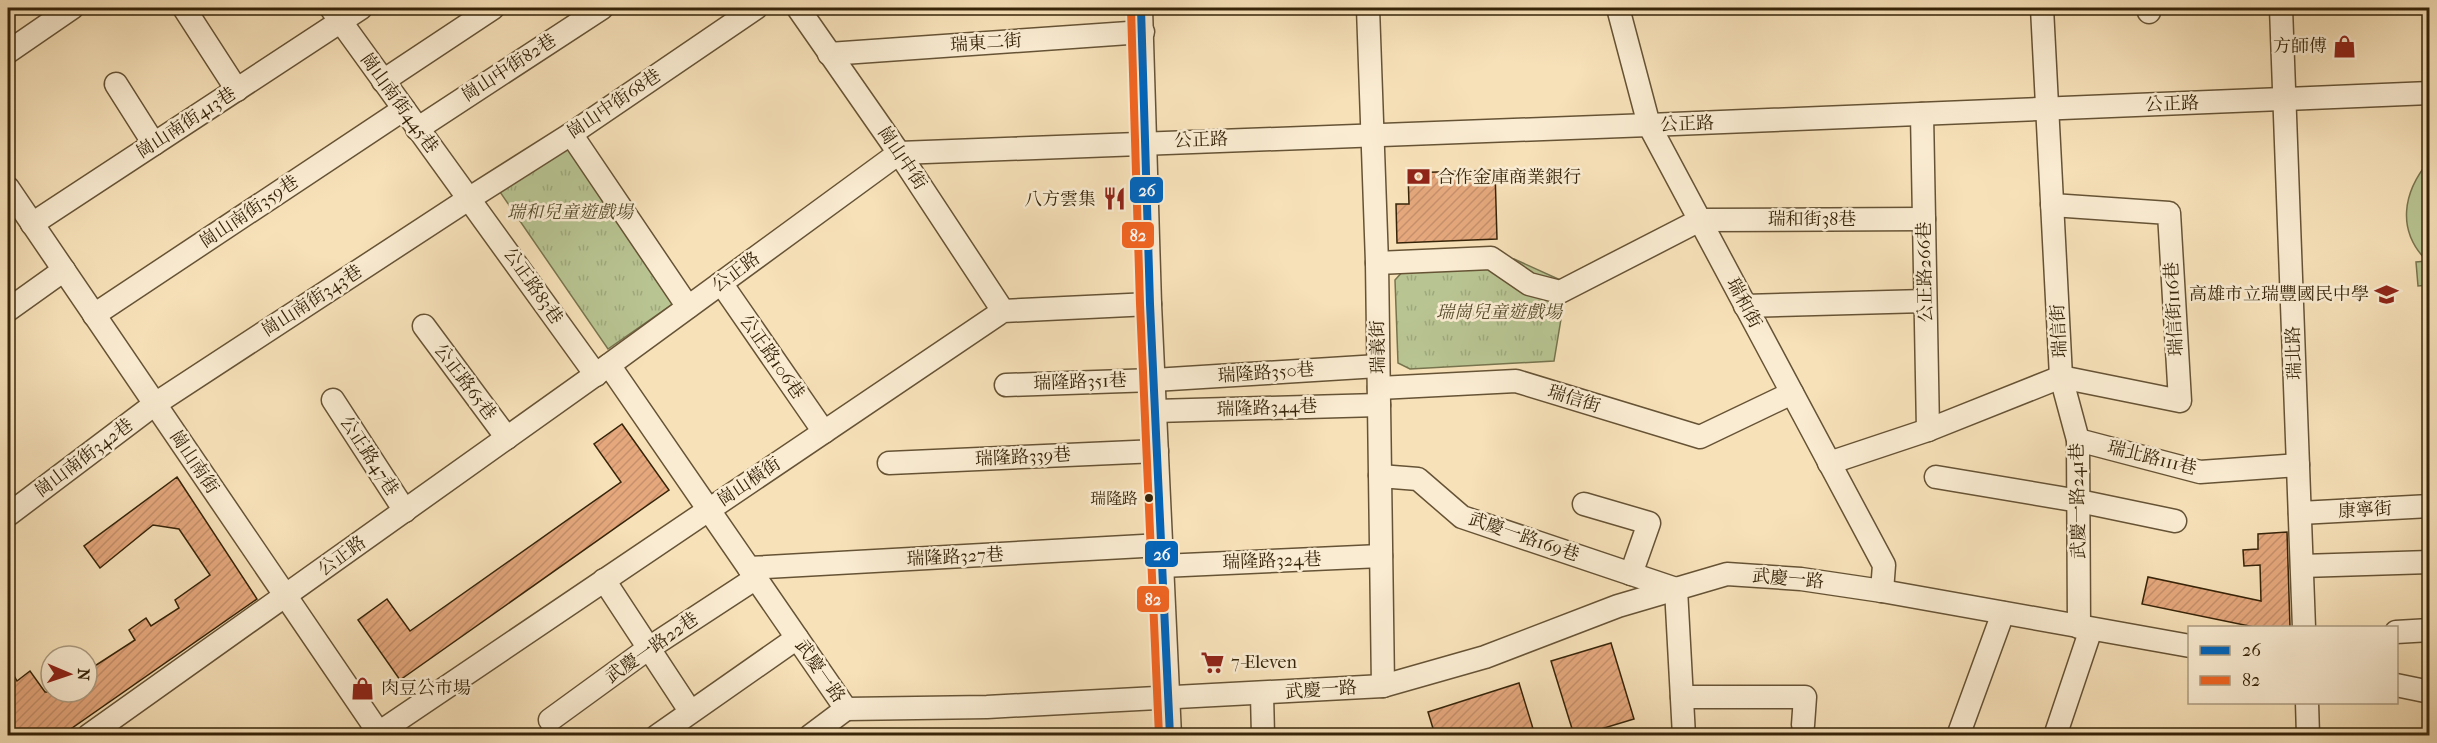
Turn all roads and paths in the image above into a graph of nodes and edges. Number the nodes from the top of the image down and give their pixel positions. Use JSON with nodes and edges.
{"nodes":[{"id":1,"x":72,"y":8,"type":"edge"},
{"id":2,"x":184,"y":8,"type":"edge"},
{"id":3,"x":361,"y":8,"type":"edge"},
{"id":4,"x":493,"y":8,"type":"edge"},
{"id":5,"x":602,"y":8,"type":"edge"},
{"id":6,"x":756,"y":8,"type":"edge"},
{"id":7,"x":798,"y":8,"type":"edge"},
{"id":8,"x":1141,"y":8,"type":"edge"},
{"id":9,"x":1368,"y":8,"type":"edge"},
{"id":10,"x":1618,"y":8,"type":"edge"},
{"id":11,"x":2042,"y":8,"type":"edge"},
{"id":12,"x":2281,"y":8,"type":"edge"},
{"id":13,"x":335,"y":15,"type":"edge"},
{"id":14,"x":1143,"y":32,"type":"junction"},
{"id":15,"x":8,"y":52,"type":"edge"},
{"id":16,"x":829,"y":54,"type":"junction"},
{"id":17,"x":383,"y":81,"type":"junction"},
{"id":18,"x":116,"y":84,"type":"dead end"},
{"id":19,"x":237,"y":90,"type":"junction"},
{"id":20,"x":2430,"y":93,"type":"edge"},
{"id":21,"x":2285,"y":99,"type":"junction"},
{"id":22,"x":404,"y":109,"type":"junction"},
{"id":23,"x":2047,"y":109,"type":"junction"},
{"id":24,"x":1922,"y":114,"type":"junction"},
{"id":25,"x":1649,"y":125,"type":"junction"},
{"id":26,"x":417,"y":129,"type":"junction"},
{"id":27,"x":571,"y":134,"type":"junction"},
{"id":28,"x":1372,"y":134,"type":"junction"},
{"id":29,"x":1144,"y":142,"type":"junction"},
{"id":30,"x":154,"y":144,"type":"junction"},
{"id":31,"x":899,"y":153,"type":"junction"},
{"id":32,"x":8,"y":188,"type":"edge"},
{"id":33,"x":470,"y":198,"type":"junction"},
{"id":34,"x":2052,"y":205,"type":"junction"},
{"id":35,"x":1924,"y":219,"type":"junction"},
{"id":36,"x":1700,"y":220,"type":"junction"},
{"id":37,"x":32,"y":224,"type":"junction"},
{"id":38,"x":1377,"y":263,"type":"junction"},
{"id":39,"x":64,"y":270,"type":"junction"},
{"id":40,"x":721,"y":283,"type":"junction"},
{"id":41,"x":1925,"y":302,"type":"junction"},
{"id":42,"x":1150,"y":304,"type":"junction"},
{"id":43,"x":1745,"y":306,"type":"junction"},
{"id":44,"x":688,"y":307,"type":"junction"},
{"id":45,"x":8,"y":310,"type":"edge"},
{"id":46,"x":1004,"y":311,"type":"junction"},
{"id":47,"x":94,"y":315,"type":"junction"},
{"id":48,"x":424,"y":326,"type":"dead end"},
{"id":49,"x":1378,"y":366,"type":"junction"},
{"id":50,"x":603,"y":370,"type":"junction"},
{"id":51,"x":2061,"y":377,"type":"junction"},
{"id":52,"x":1154,"y":380,"type":"junction"},
{"id":53,"x":1006,"y":385,"type":"dead end"},
{"id":54,"x":1792,"y":393,"type":"junction"},
{"id":55,"x":1379,"y":397,"type":"junction"},
{"id":56,"x":333,"y":400,"type":"dead end"},
{"id":57,"x":155,"y":404,"type":"junction"},
{"id":58,"x":1155,"y":411,"type":"junction"},
{"id":59,"x":1928,"y":430,"type":"junction"},
{"id":60,"x":824,"y":432,"type":"junction"},
{"id":61,"x":507,"y":438,"type":"junction"},
{"id":62,"x":2078,"y":440,"type":"junction"},
{"id":63,"x":1157,"y":451,"type":"junction"},
{"id":64,"x":889,"y":463,"type":"dead end"},
{"id":65,"x":1829,"y":463,"type":"junction"},
{"id":66,"x":2298,"y":465,"type":"junction"},
{"id":67,"x":1380,"y":476,"type":"junction"},
{"id":68,"x":1936,"y":477,"type":"dead end"},
{"id":69,"x":2079,"y":501,"type":"junction"},
{"id":70,"x":1584,"y":504,"type":"dead end"},
{"id":71,"x":2430,"y":506,"type":"edge"},
{"id":72,"x":708,"y":509,"type":"junction"},
{"id":73,"x":405,"y":511,"type":"junction"},
{"id":74,"x":9,"y":513,"type":"edge"},
{"id":75,"x":2300,"y":513,"type":"junction"},
{"id":76,"x":2175,"y":521,"type":"dead end"},
{"id":77,"x":1162,"y":555,"type":"junction"},
{"id":78,"x":1381,"y":556,"type":"junction"},
{"id":79,"x":2430,"y":562,"type":"edge"},
{"id":80,"x":2302,"y":566,"type":"junction"},
{"id":81,"x":752,"y":573,"type":"junction"},
{"id":82,"x":1631,"y":574,"type":"junction"},
{"id":83,"x":604,"y":580,"type":"junction"},
{"id":84,"x":1676,"y":589,"type":"junction"},
{"id":85,"x":1882,"y":591,"type":"junction"},
{"id":86,"x":286,"y":596,"type":"junction"},
{"id":87,"x":2003,"y":613,"type":"junction"},
{"id":88,"x":2304,"y":626,"type":"edge"},
{"id":89,"x":2085,"y":628,"type":"junction"},
{"id":90,"x":2430,"y":630,"type":"edge"},
{"id":91,"x":2398,"y":632,"type":"edge"},
{"id":92,"x":797,"y":638,"type":"junction"},
{"id":93,"x":2188,"y":646,"type":"edge"},
{"id":94,"x":649,"y":648,"type":"junction"},
{"id":95,"x":2398,"y":685,"type":"edge"},
{"id":96,"x":1383,"y":686,"type":"junction"},
{"id":97,"x":2430,"y":692,"type":"edge"},
{"id":98,"x":1262,"y":694,"type":"junction"},
{"id":99,"x":1682,"y":697,"type":"junction"},
{"id":100,"x":1168,"y":698,"type":"junction"},
{"id":101,"x":2307,"y":704,"type":"edge"},
{"id":102,"x":846,"y":709,"type":"junction"},
{"id":103,"x":690,"y":711,"type":"junction"},
{"id":104,"x":550,"y":720,"type":"dead end"},
{"id":105,"x":1803,"y":725,"type":"dead end"},
{"id":106,"x":378,"y":734,"type":"edge"},
{"id":107,"x":88,"y":735,"type":"edge"},
{"id":108,"x":657,"y":735,"type":"edge"},
{"id":109,"x":810,"y":735,"type":"edge"},
{"id":110,"x":1170,"y":735,"type":"edge"},
{"id":111,"x":1263,"y":735,"type":"edge"},
{"id":112,"x":1684,"y":735,"type":"edge"},
{"id":113,"x":1958,"y":735,"type":"edge"},
{"id":114,"x":2055,"y":735,"type":"edge"},
{"id":115,"x":2308,"y":735,"type":"edge"}],
"edges":[{"from":1,"to":15,"type":"street"},
{"from":2,"to":19,"type":"street"},
{"from":3,"to":13,"type":"street","name":"崗山南街413巷"},
{"from":4,"to":17,"type":"street"},
{"from":5,"to":26,"type":"street","name":"崗山中街82巷"},
{"from":6,"to":27,"type":"street","name":"崗山中街68巷"},
{"from":7,"to":16,"type":"street","name":"崗山中街"},
{"from":8,"to":14,"type":"street"},
{"from":9,"to":28,"type":"street","name":"瑞義街"},
{"from":10,"to":25,"type":"street","name":"瑞和街"},
{"from":11,"to":23,"type":"street","name":"瑞信街"},
{"from":12,"to":21,"type":"street","name":"瑞北路"},
{"from":13,"to":17,"type":"street","name":"崗山南街445巷"},
{"from":13,"to":19,"type":"street","name":"崗山南街413巷"},
{"from":14,"to":16,"type":"street","name":"瑞東二街"},
{"from":14,"to":29,"type":"street"},
{"from":16,"to":31,"type":"street","name":"崗山中街"},
{"from":17,"to":22,"type":"street","name":"崗山南街445巷"},
{"from":18,"to":30,"type":"street"},
{"from":19,"to":30,"type":"street","name":"崗山南街413巷"},
{"from":20,"to":21,"type":"street","name":"公正路"},
{"from":21,"to":23,"type":"street","name":"公正路"},
{"from":21,"to":66,"type":"street","name":"瑞北路"},
{"from":22,"to":26,"type":"street","name":"崗山南街445巷"},
{"from":22,"to":47,"type":"street","name":"崗山南街359巷"},
{"from":23,"to":24,"type":"street","name":"公正路"},
{"from":23,"to":34,"type":"street","name":"瑞信街"},
{"from":24,"to":25,"type":"street","name":"公正路"},
{"from":24,"to":35,"type":"street","name":"公正路266巷"},
{"from":25,"to":28,"type":"street","name":"公正路"},
{"from":25,"to":36,"type":"street","name":"瑞和街"},
{"from":26,"to":33,"type":"street","name":"崗山南街445巷"},
{"from":27,"to":33,"type":"street","name":"崗山中街68巷"},
{"from":27,"to":44,"type":"street"},
{"from":28,"to":29,"type":"street","name":"公正路"},
{"from":28,"to":38,"type":"street","name":"瑞義街"},
{"from":29,"to":31,"type":"street","name":"公正路"},
{"from":29,"to":42,"type":"street"},
{"from":30,"to":37,"type":"street","name":"崗山南街413巷"},
{"from":31,"to":40,"type":"street","name":"公正路"},
{"from":31,"to":46,"type":"street","name":"崗山中街"},
{"from":32,"to":37,"type":"street","name":"崗山南街"},
{"from":33,"to":50,"type":"street","name":"公正路83巷"},
{"from":33,"to":57,"type":"street","name":"崗山南街343巷"},
{"from":34,"to":51,"type":"street","name":"瑞信街"},
{"from":34,"to":51,"type":"street","name":"瑞信街116巷"},
{"from":35,"to":36,"type":"street","name":"瑞和街38巷"},
{"from":35,"to":41,"type":"street","name":"公正路266巷"},
{"from":36,"to":38,"type":"street"},
{"from":36,"to":43,"type":"street","name":"瑞和街"},
{"from":37,"to":39,"type":"street","name":"崗山南街"},
{"from":38,"to":49,"type":"street","name":"瑞義街"},
{"from":39,"to":45,"type":"street"},
{"from":39,"to":47,"type":"street","name":"崗山南街"},
{"from":40,"to":44,"type":"street","name":"公正路"},
{"from":40,"to":60,"type":"street","name":"公正路106巷"},
{"from":41,"to":43,"type":"street"},
{"from":41,"to":59,"type":"street","name":"公正路266巷"},
{"from":42,"to":46,"type":"street"},
{"from":42,"to":52,"type":"street"},
{"from":43,"to":54,"type":"street","name":"瑞和街"},
{"from":44,"to":50,"type":"street","name":"公正路"},
{"from":46,"to":60,"type":"street","name":"崗山橫街"},
{"from":47,"to":57,"type":"street","name":"崗山南街"},
{"from":48,"to":61,"type":"street","name":"公正路65巷"},
{"from":49,"to":52,"type":"street","name":"瑞隆路350巷"},
{"from":49,"to":55,"type":"street","name":"瑞義街"},
{"from":50,"to":61,"type":"street","name":"公正路"},
{"from":50,"to":72,"type":"street","name":"武慶一路"},
{"from":51,"to":59,"type":"street","name":"瑞信街"},
{"from":51,"to":62,"type":"street","name":"武慶一路241巷"},
{"from":52,"to":53,"type":"street","name":"瑞隆路351巷"},
{"from":52,"to":58,"type":"street"},
{"from":54,"to":55,"type":"street","name":"瑞信街"},
{"from":54,"to":65,"type":"street","name":"瑞和街"},
{"from":55,"to":58,"type":"street","name":"瑞隆路344巷"},
{"from":55,"to":67,"type":"street","name":"瑞義街"},
{"from":56,"to":73,"type":"street","name":"公正路47巷"},
{"from":57,"to":74,"type":"street","name":"崗山南街342巷"},
{"from":57,"to":86,"type":"street","name":"崗山南街"},
{"from":58,"to":63,"type":"street"},
{"from":59,"to":65,"type":"street","name":"瑞信街"},
{"from":60,"to":72,"type":"street","name":"崗山橫街"},
{"from":61,"to":73,"type":"street","name":"公正路"},
{"from":62,"to":66,"type":"street","name":"瑞北路111巷"},
{"from":62,"to":69,"type":"street","name":"武慶一路241巷"},
{"from":63,"to":64,"type":"street","name":"瑞隆路339巷"},
{"from":63,"to":77,"type":"street"},
{"from":65,"to":85,"type":"street","name":"瑞和街"},
{"from":66,"to":75,"type":"street","name":"瑞北路"},
{"from":67,"to":78,"type":"street","name":"瑞義街"},
{"from":67,"to":82,"type":"street","name":"武慶一路169巷"},
{"from":68,"to":69,"type":"street"},
{"from":69,"to":76,"type":"street"},
{"from":69,"to":89,"type":"street","name":"武慶一路241巷"},
{"from":70,"to":82,"type":"street"},
{"from":71,"to":75,"type":"street","name":"康寧街"},
{"from":72,"to":81,"type":"street","name":"武慶一路"},
{"from":72,"to":83,"type":"street","name":"崗山橫街"},
{"from":73,"to":86,"type":"street","name":"公正路"},
{"from":75,"to":80,"type":"street","name":"瑞北路"},
{"from":77,"to":78,"type":"street","name":"瑞隆路324巷"},
{"from":77,"to":81,"type":"street","name":"瑞隆路327巷"},
{"from":77,"to":100,"type":"street"},
{"from":78,"to":96,"type":"street","name":"瑞義街"},
{"from":79,"to":80,"type":"street"},
{"from":80,"to":88,"type":"street","name":"瑞北路"},
{"from":81,"to":92,"type":"street","name":"武慶一路"},
{"from":81,"to":94,"type":"street","name":"武慶一路22巷"},
{"from":82,"to":84,"type":"street","name":"武慶一路169巷"},
{"from":83,"to":94,"type":"street"},
{"from":83,"to":106,"type":"street","name":"崗山橫街"},
{"from":84,"to":85,"type":"street","name":"武慶一路"},
{"from":84,"to":96,"type":"street","name":"武慶一路"},
{"from":84,"to":99,"type":"street"},
{"from":85,"to":87,"type":"street","name":"武慶一路"},
{"from":86,"to":106,"type":"street","name":"崗山南街"},
{"from":86,"to":107,"type":"street","name":"公正路"},
{"from":87,"to":89,"type":"street","name":"武慶一路"},
{"from":87,"to":113,"type":"street"},
{"from":89,"to":93,"type":"street","name":"武慶一路"},
{"from":89,"to":114,"type":"street","name":"武慶一路241巷"},
{"from":90,"to":91,"type":"street"},
{"from":92,"to":102,"type":"street","name":"武慶一路"},
{"from":92,"to":103,"type":"street"},
{"from":94,"to":103,"type":"street"},
{"from":94,"to":104,"type":"street","name":"武慶一路22巷"},
{"from":95,"to":97,"type":"street"},
{"from":96,"to":98,"type":"street","name":"武慶一路"},
{"from":98,"to":100,"type":"street","name":"武慶一路"},
{"from":98,"to":111,"type":"street"},
{"from":99,"to":105,"type":"street"},
{"from":99,"to":112,"type":"street"},
{"from":100,"to":102,"type":"street","name":"武慶一路"},
{"from":100,"to":110,"type":"street"},
{"from":101,"to":115,"type":"street"},
{"from":102,"to":109,"type":"street"},
{"from":103,"to":108,"type":"street"}]}
